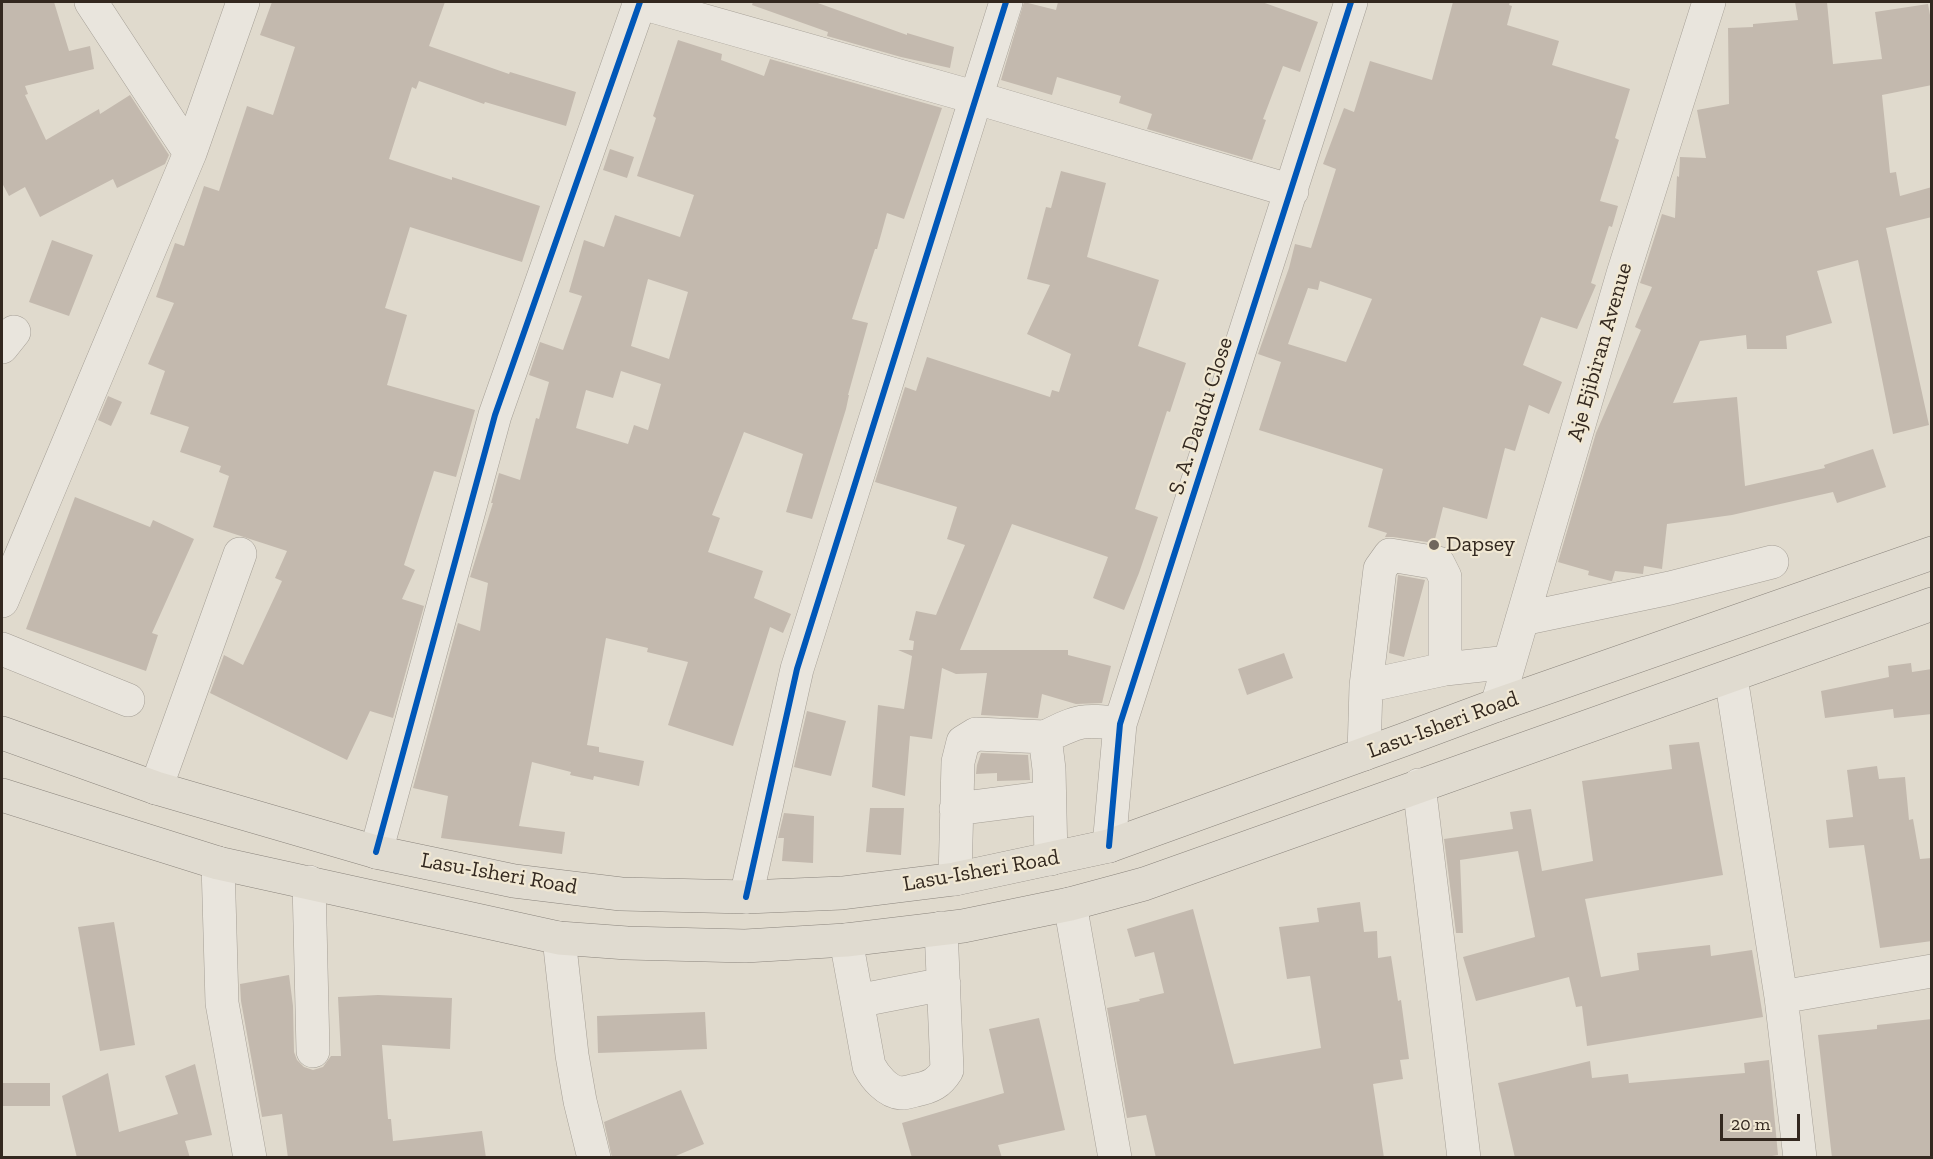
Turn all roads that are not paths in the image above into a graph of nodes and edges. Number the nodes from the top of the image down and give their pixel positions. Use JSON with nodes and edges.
{"nodes":[{"id":1,"x":91,"y":2,"type":"edge"},
{"id":2,"x":243,"y":2,"type":"edge"},
{"id":3,"x":639,"y":2,"type":"edge"},
{"id":4,"x":1006,"y":2,"type":"edge"},
{"id":5,"x":1351,"y":2,"type":"edge"},
{"id":6,"x":1708,"y":2,"type":"edge"},
{"id":7,"x":977,"y":98,"type":"junction"},
{"id":8,"x":190,"y":153,"type":"junction"},
{"id":9,"x":1292,"y":191,"type":"junction"},
{"id":10,"x":1932,"y":553,"type":"edge"},
{"id":11,"x":240,"y":554,"type":"dead end"},
{"id":12,"x":1772,"y":562,"type":"dead end"},
{"id":13,"x":2,"y":601,"type":"edge"},
{"id":14,"x":1932,"y":604,"type":"edge"},
{"id":15,"x":1522,"y":619,"type":"junction"},
{"id":16,"x":2,"y":649,"type":"edge"},
{"id":17,"x":1509,"y":662,"type":"junction"},
{"id":18,"x":1445,"y":669,"type":"junction"},
{"id":19,"x":1731,"y":676,"type":"junction"},
{"id":20,"x":1365,"y":686,"type":"junction"},
{"id":21,"x":128,"y":700,"type":"dead end"},
{"id":22,"x":1497,"y":705,"type":"junction"},
{"id":23,"x":1120,"y":724,"type":"junction"},
{"id":24,"x":2,"y":733,"type":"edge"},
{"id":25,"x":1045,"y":737,"type":"junction"},
{"id":26,"x":1364,"y":754,"type":"junction"},
{"id":27,"x":1419,"y":785,"type":"junction"},
{"id":28,"x":156,"y":788,"type":"junction"},
{"id":29,"x":2,"y":795,"type":"edge"},
{"id":30,"x":1050,"y":797,"type":"junction"},
{"id":31,"x":956,"y":808,"type":"junction"},
{"id":32,"x":1109,"y":846,"type":"junction"},
{"id":33,"x":376,"y":852,"type":"junction"},
{"id":34,"x":1052,"y":859,"type":"junction"},
{"id":35,"x":218,"y":863,"type":"junction"},
{"id":36,"x":955,"y":879,"type":"junction"},
{"id":37,"x":309,"y":882,"type":"junction"},
{"id":38,"x":746,"y":897,"type":"junction"},
{"id":39,"x":1070,"y":904,"type":"junction"},
{"id":40,"x":941,"y":928,"type":"junction"},
{"id":41,"x":559,"y":938,"type":"junction"},
{"id":42,"x":846,"y":940,"type":"junction"},
{"id":43,"x":1932,"y":971,"type":"edge"},
{"id":44,"x":944,"y":984,"type":"junction"},
{"id":45,"x":1781,"y":997,"type":"junction"},
{"id":46,"x":857,"y":1001,"type":"junction"},
{"id":47,"x":313,"y":1051,"type":"dead end"},
{"id":48,"x":250,"y":1158,"type":"edge"},
{"id":49,"x":594,"y":1158,"type":"edge"},
{"id":50,"x":1115,"y":1158,"type":"edge"},
{"id":51,"x":1464,"y":1158,"type":"edge"},
{"id":52,"x":1800,"y":1158,"type":"edge"}],
"edges":[{"from":1,"to":8,"type":"street"},
{"from":2,"to":8,"type":"street"},
{"from":3,"to":7,"type":"street"},
{"from":3,"to":33,"type":"street"},
{"from":4,"to":7,"type":"street"},
{"from":5,"to":9,"type":"street","name":"S. A. Daudu Close"},
{"from":6,"to":15,"type":"street","name":"Aje Ejibiran Avenue"},
{"from":7,"to":9,"type":"street"},
{"from":7,"to":38,"type":"street"},
{"from":8,"to":13,"type":"street"},
{"from":9,"to":23,"type":"street","name":"S. A. Daudu Close"},
{"from":10,"to":22,"type":"main road","name":"Lasu-Isheri Road"},
{"from":11,"to":28,"type":"street"},
{"from":12,"to":15,"type":"street"},
{"from":14,"to":19,"type":"main road"},
{"from":15,"to":17,"type":"street","name":"Aje Ejibiran Avenue"},
{"from":16,"to":21,"type":"street"},
{"from":17,"to":18,"type":"street"},
{"from":17,"to":22,"type":"street","name":"Aje Ejibiran Avenue"},
{"from":18,"to":20,"type":"street"},
{"from":18,"to":20,"type":"street"},
{"from":19,"to":27,"type":"main road"},
{"from":19,"to":45,"type":"street"},
{"from":20,"to":26,"type":"street"},
{"from":22,"to":26,"type":"main road","name":"Lasu-Isheri Road"},
{"from":23,"to":25,"type":"street"},
{"from":23,"to":32,"type":"street","name":"S. A. Daudu Close"},
{"from":24,"to":28,"type":"main road","name":"Lasu-Isheri Road"},
{"from":25,"to":30,"type":"street"},
{"from":25,"to":31,"type":"street"},
{"from":26,"to":32,"type":"main road","name":"Lasu-Isheri Road"},
{"from":27,"to":39,"type":"main road"},
{"from":27,"to":51,"type":"street"},
{"from":28,"to":33,"type":"main road","name":"Lasu-Isheri Road"},
{"from":29,"to":35,"type":"main road"},
{"from":30,"to":31,"type":"street"},
{"from":30,"to":34,"type":"street"},
{"from":31,"to":36,"type":"street"},
{"from":32,"to":34,"type":"main road","name":"Lasu-Isheri Road"},
{"from":33,"to":38,"type":"main road","name":"Lasu-Isheri Road"},
{"from":34,"to":36,"type":"main road","name":"Lasu-Isheri Road"},
{"from":35,"to":37,"type":"main road"},
{"from":35,"to":48,"type":"street"},
{"from":36,"to":38,"type":"main road","name":"Lasu-Isheri Road"},
{"from":37,"to":41,"type":"main road"},
{"from":37,"to":47,"type":"street"},
{"from":39,"to":40,"type":"main road"},
{"from":39,"to":50,"type":"street"},
{"from":40,"to":42,"type":"main road"},
{"from":40,"to":44,"type":"street"},
{"from":41,"to":42,"type":"main road"},
{"from":41,"to":49,"type":"street"},
{"from":42,"to":46,"type":"street"},
{"from":43,"to":45,"type":"street"},
{"from":44,"to":46,"type":"street"},
{"from":44,"to":46,"type":"street"},
{"from":45,"to":52,"type":"street"}]}
